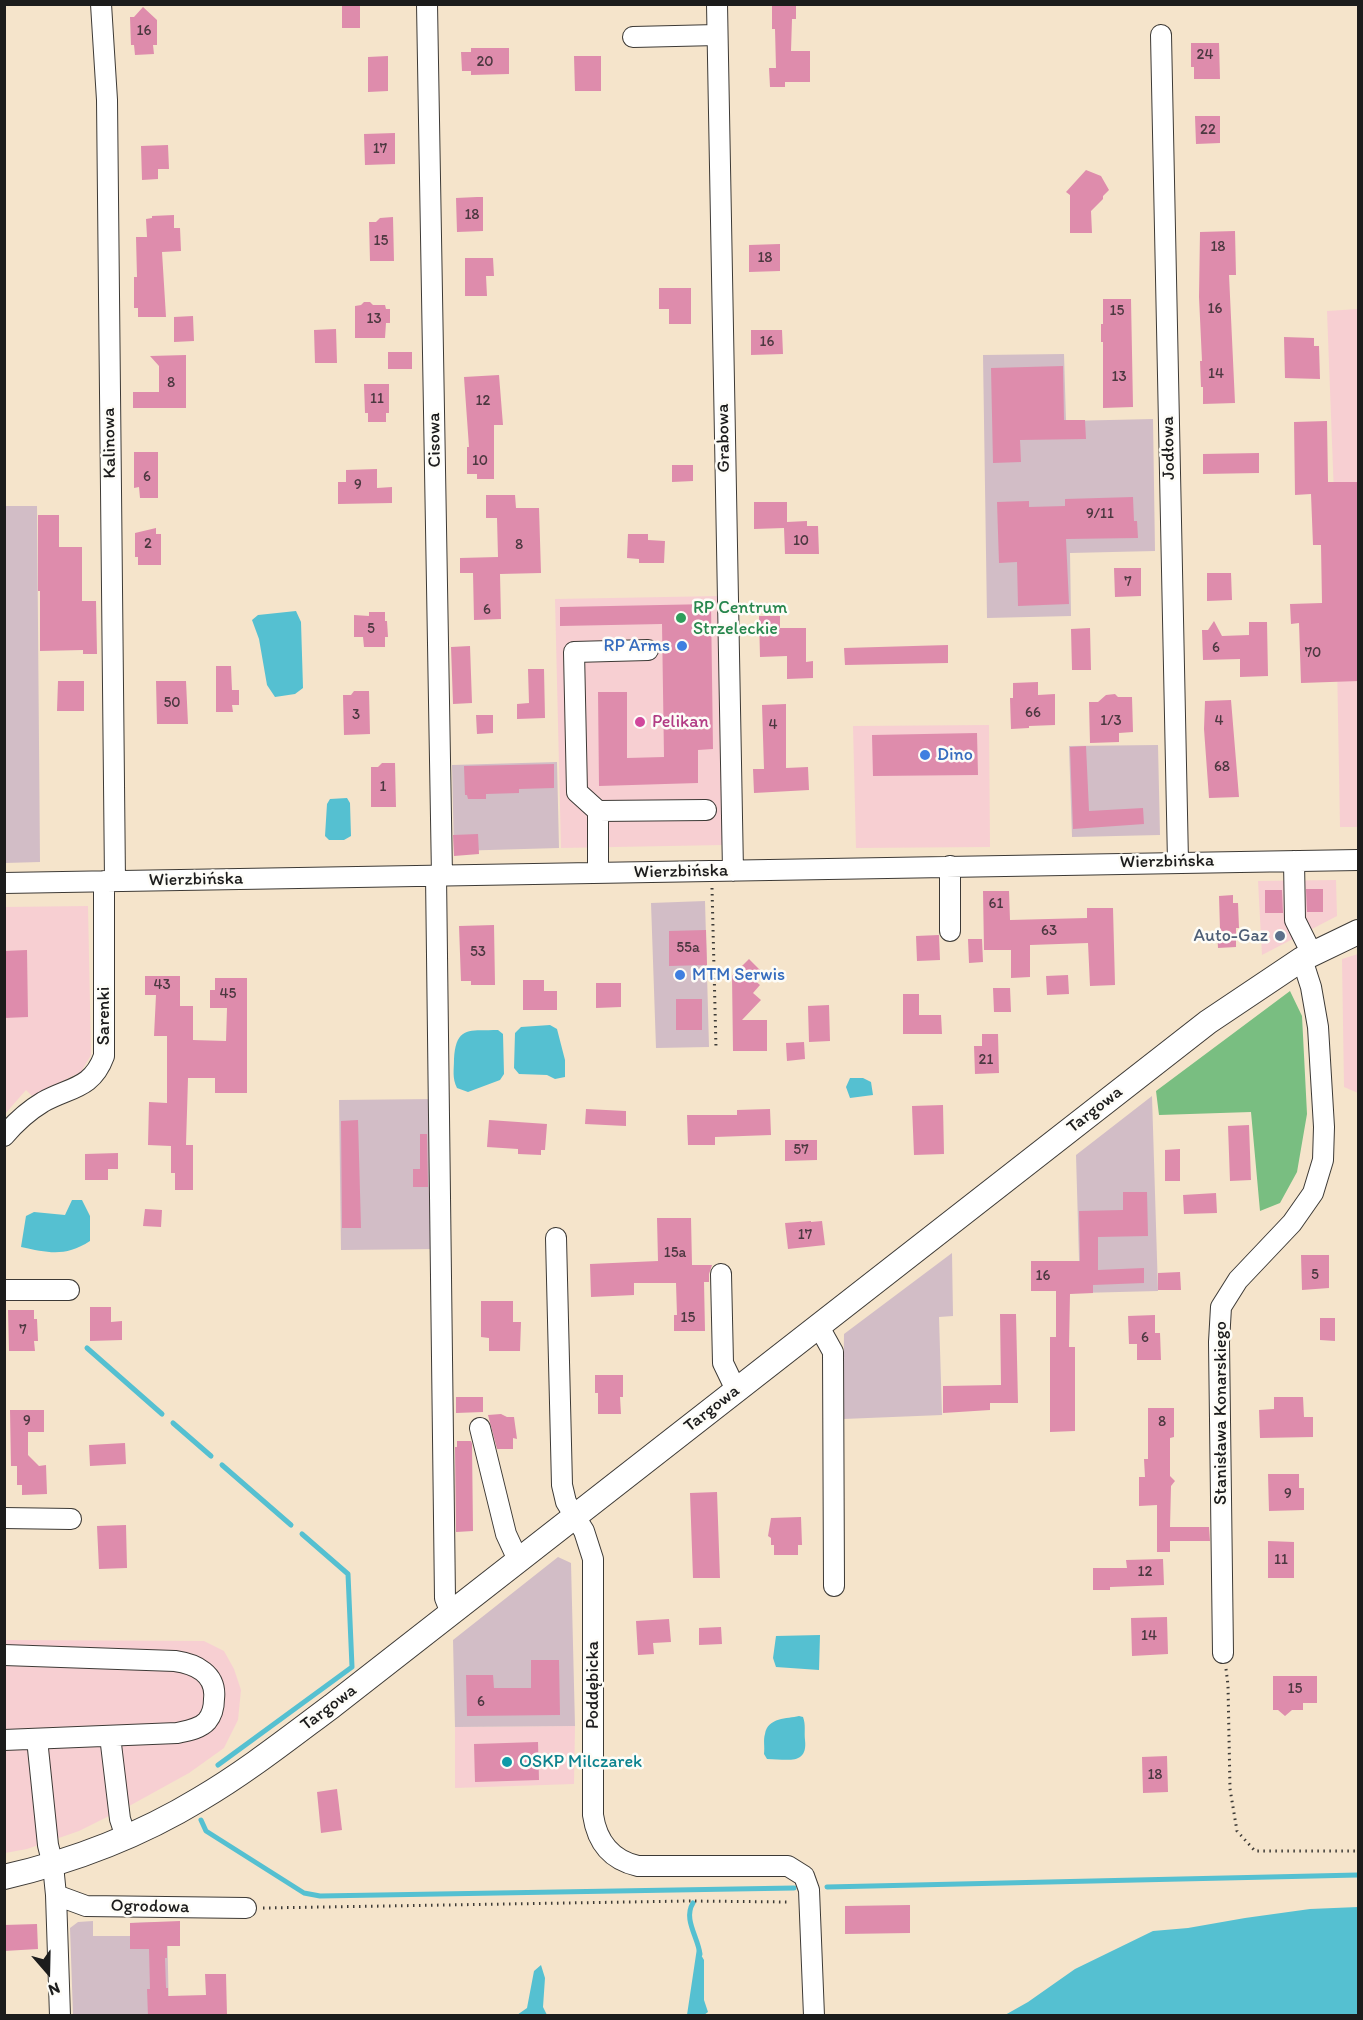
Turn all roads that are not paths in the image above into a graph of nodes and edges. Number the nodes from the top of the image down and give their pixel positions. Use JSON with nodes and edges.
{"nodes":[{"id":1,"x":100,"y":4,"type":"edge"},
{"id":2,"x":427,"y":4,"type":"edge"},
{"id":3,"x":717,"y":4,"type":"edge"},
{"id":4,"x":717,"y":35,"type":"junction"},
{"id":5,"x":1161,"y":35,"type":"dead end"},
{"id":6,"x":633,"y":37,"type":"dead end"},
{"id":7,"x":648,"y":650,"type":"dead end"},
{"id":8,"x":706,"y":810,"type":"dead end"},
{"id":9,"x":598,"y":812,"type":"junction"},
{"id":10,"x":1359,"y":860,"type":"edge"},
{"id":11,"x":1294,"y":861,"type":"junction"},
{"id":12,"x":1178,"y":862,"type":"junction"},
{"id":13,"x":950,"y":866,"type":"junction"},
{"id":14,"x":733,"y":871,"type":"junction"},
{"id":15,"x":598,"y":873,"type":"junction"},
{"id":16,"x":439,"y":876,"type":"junction"},
{"id":17,"x":109,"y":881,"type":"junction"},
{"id":18,"x":4,"y":883,"type":"edge"},
{"id":19,"x":950,"y":931,"type":"dead end"},
{"id":20,"x":1359,"y":932,"type":"edge"},
{"id":21,"x":1307,"y":957,"type":"junction"},
{"id":22,"x":4,"y":1136,"type":"edge"},
{"id":23,"x":556,"y":1238,"type":"dead end"},
{"id":24,"x":721,"y":1274,"type":"dead end"},
{"id":25,"x":4,"y":1290,"type":"edge"},
{"id":26,"x":69,"y":1290,"type":"dead end"},
{"id":27,"x":818,"y":1325,"type":"junction"},
{"id":28,"x":736,"y":1390,"type":"junction"},
{"id":29,"x":480,"y":1428,"type":"dead end"},
{"id":30,"x":575,"y":1515,"type":"junction"},
{"id":31,"x":4,"y":1518,"type":"edge"},
{"id":32,"x":72,"y":1519,"type":"dead end"},
{"id":33,"x":518,"y":1560,"type":"junction"},
{"id":34,"x":834,"y":1586,"type":"dead end"},
{"id":35,"x":451,"y":1613,"type":"junction"},
{"id":36,"x":1223,"y":1653,"type":"road end"},
{"id":37,"x":4,"y":1655,"type":"edge"},
{"id":38,"x":110,"y":1736,"type":"junction"},
{"id":39,"x":37,"y":1739,"type":"junction"},
{"id":40,"x":4,"y":1740,"type":"edge"},
{"id":41,"x":126,"y":1837,"type":"junction"},
{"id":42,"x":53,"y":1865,"type":"junction"},
{"id":43,"x":5,"y":1876,"type":"edge"},
{"id":44,"x":56,"y":1895,"type":"junction"},
{"id":45,"x":246,"y":1908,"type":"road end"},
{"id":46,"x":60,"y":2016,"type":"edge"},
{"id":47,"x":814,"y":2016,"type":"edge"}],
"edges":[{"from":1,"to":17,"type":"street","name":"Kalinowa"},
{"from":2,"to":16,"type":"street","name":"Cisowa"},
{"from":3,"to":4,"type":"street","name":"Grabowa"},
{"from":4,"to":6,"type":"street"},
{"from":4,"to":14,"type":"street","name":"Grabowa"},
{"from":5,"to":12,"type":"street","name":"Jodłowa"},
{"from":7,"to":9,"type":"street"},
{"from":8,"to":9,"type":"street"},
{"from":9,"to":15,"type":"street"},
{"from":10,"to":11,"type":"street","name":"Wierzbińska"},
{"from":11,"to":12,"type":"street","name":"Wierzbińska"},
{"from":11,"to":21,"type":"street","name":"Stanisława Konarskiego"},
{"from":12,"to":13,"type":"street","name":"Wierzbińska"},
{"from":13,"to":14,"type":"street","name":"Wierzbińska"},
{"from":13,"to":19,"type":"street"},
{"from":14,"to":15,"type":"street","name":"Wierzbińska"},
{"from":15,"to":16,"type":"street","name":"Wierzbińska"},
{"from":16,"to":17,"type":"street","name":"Wierzbińska"},
{"from":16,"to":35,"type":"street","name":"Cisowa"},
{"from":17,"to":18,"type":"street","name":"Wierzbińska"},
{"from":17,"to":22,"type":"street","name":"Sarenki"},
{"from":20,"to":21,"type":"main road","name":"Targowa"},
{"from":21,"to":27,"type":"main road","name":"Targowa"},
{"from":21,"to":36,"type":"street","name":"Stanisława Konarskiego"},
{"from":23,"to":30,"type":"street","name":"Poddębicka"},
{"from":24,"to":28,"type":"street"},
{"from":25,"to":26,"type":"street"},
{"from":27,"to":28,"type":"main road","name":"Targowa"},
{"from":27,"to":34,"type":"street"},
{"from":28,"to":30,"type":"main road","name":"Targowa"},
{"from":29,"to":33,"type":"street"},
{"from":30,"to":33,"type":"main road","name":"Targowa"},
{"from":30,"to":47,"type":"street","name":"Poddębicka"},
{"from":31,"to":32,"type":"street"},
{"from":33,"to":35,"type":"main road","name":"Targowa"},
{"from":35,"to":41,"type":"main road","name":"Targowa"},
{"from":37,"to":38,"type":"street"},
{"from":38,"to":39,"type":"street"},
{"from":38,"to":41,"type":"street"},
{"from":39,"to":40,"type":"street"},
{"from":39,"to":42,"type":"street"},
{"from":41,"to":42,"type":"main road","name":"Targowa"},
{"from":42,"to":43,"type":"main road"},
{"from":42,"to":44,"type":"street"},
{"from":44,"to":45,"type":"street","name":"Ogrodowa"},
{"from":44,"to":46,"type":"street"}]}
